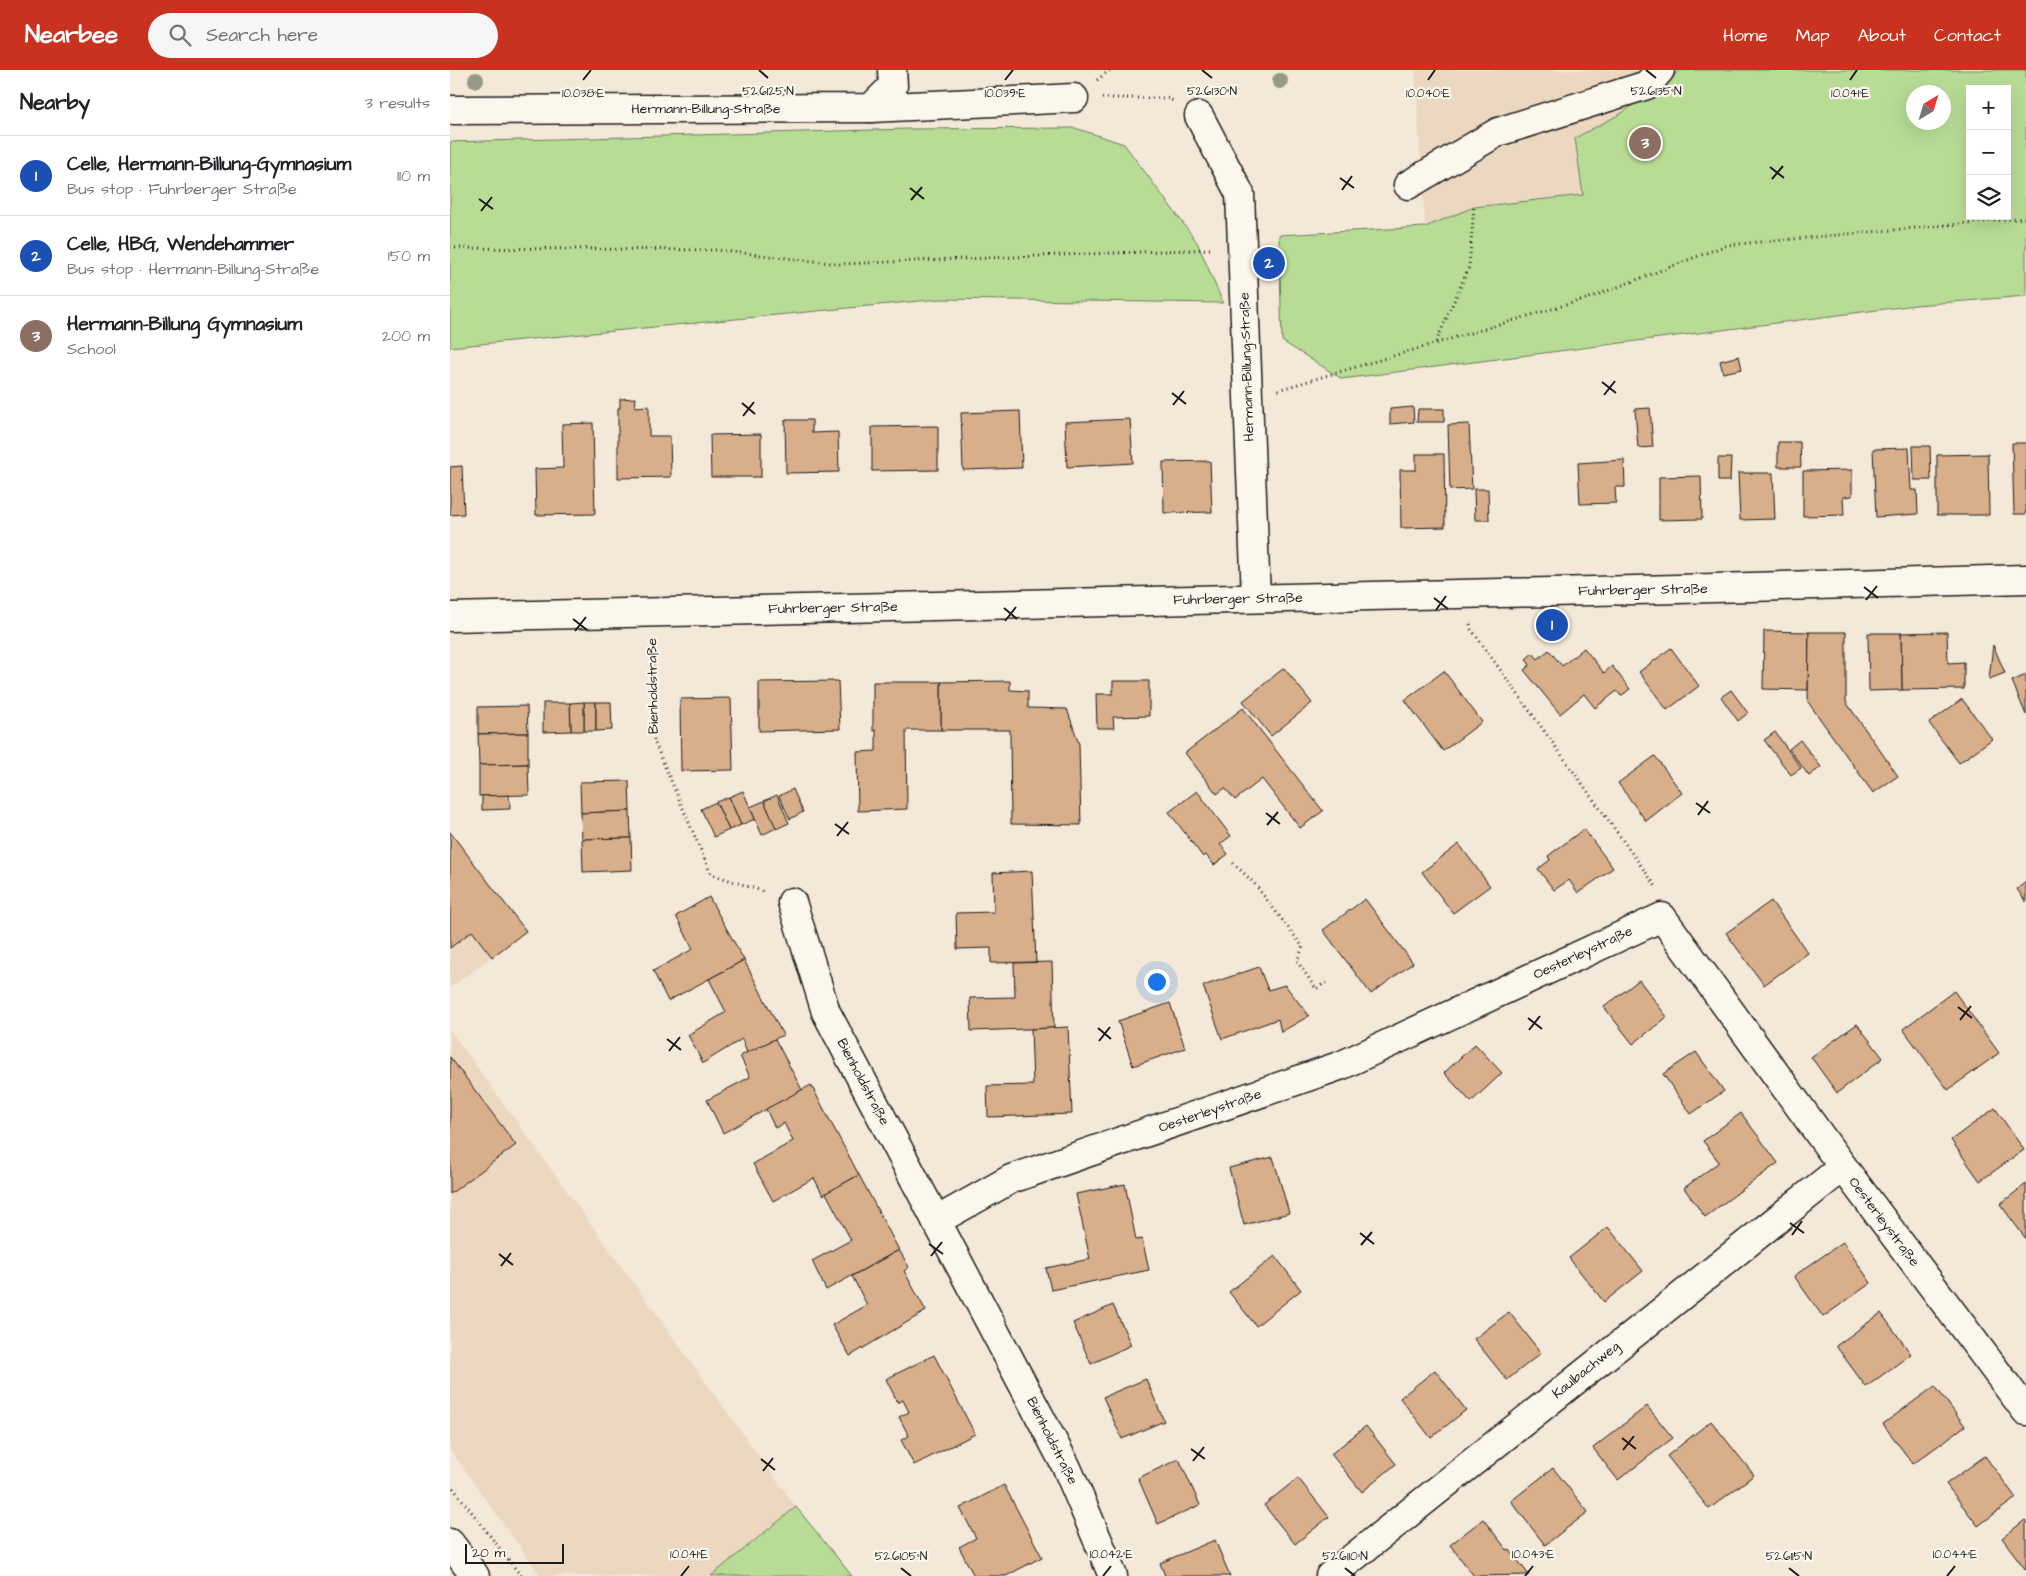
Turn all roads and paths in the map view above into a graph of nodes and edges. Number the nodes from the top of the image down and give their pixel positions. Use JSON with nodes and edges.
{"nodes":[{"id":1,"x":892,"y":70,"type":"edge"},
{"id":2,"x":1660,"y":70,"type":"edge"},
{"id":3,"x":1074,"y":98,"type":"joint"},
{"id":4,"x":871,"y":108,"type":"junction"},
{"id":5,"x":450,"y":110,"type":"edge"},
{"id":6,"x":1199,"y":116,"type":"joint"},
{"id":7,"x":1408,"y":185,"type":"dead end"},
{"id":8,"x":1474,"y":207,"type":"dead end"},
{"id":9,"x":2026,"y":218,"type":"edge"},
{"id":10,"x":450,"y":248,"type":"edge"},
{"id":11,"x":1242,"y":248,"type":"junction"},
{"id":12,"x":1436,"y":342,"type":"junction"},
{"id":13,"x":1248,"y":394,"type":"junction"},
{"id":14,"x":2026,"y":579,"type":"edge"},
{"id":15,"x":1465,"y":594,"type":"junction"},
{"id":16,"x":1256,"y":598,"type":"junction"},
{"id":17,"x":652,"y":612,"type":"junction"},
{"id":18,"x":450,"y":617,"type":"edge"},
{"id":19,"x":1233,"y":863,"type":"dead end"},
{"id":20,"x":792,"y":902,"type":"joint"},
{"id":21,"x":1662,"y":917,"type":"junction"},
{"id":22,"x":1329,"y":980,"type":"dead end"},
{"id":23,"x":1842,"y":1166,"type":"junction"},
{"id":24,"x":936,"y":1221,"type":"junction"},
{"id":25,"x":2026,"y":1411,"type":"edge"},
{"id":26,"x":450,"y":1484,"type":"edge"},
{"id":27,"x":450,"y":1543,"type":"edge"},
{"id":28,"x":475,"y":1576,"type":"edge"},
{"id":29,"x":520,"y":1576,"type":"edge"},
{"id":30,"x":1113,"y":1576,"type":"edge"},
{"id":31,"x":1330,"y":1576,"type":"edge"}],
"edges":[{"from":1,"to":4,"type":"street"},
{"from":2,"to":7,"type":"street"},
{"from":3,"to":4,"type":"street","name":"Hermann-Billung-Straße"},
{"from":3,"to":6,"type":"path"},
{"from":4,"to":5,"type":"street","name":"Hermann-Billung-Straße"},
{"from":6,"to":11,"type":"street","name":"Hermann-Billung-Straße"},
{"from":8,"to":12,"type":"path"},
{"from":9,"to":12,"type":"path"},
{"from":10,"to":11,"type":"path"},
{"from":11,"to":13,"type":"street","name":"Hermann-Billung-Straße"},
{"from":12,"to":13,"type":"path"},
{"from":13,"to":16,"type":"street","name":"Hermann-Billung-Straße"},
{"from":14,"to":15,"type":"street","name":"Fuhrberger Straße"},
{"from":15,"to":16,"type":"street","name":"Fuhrberger Straße"},
{"from":15,"to":21,"type":"path"},
{"from":16,"to":17,"type":"street","name":"Fuhrberger Straße"},
{"from":17,"to":18,"type":"street","name":"Fuhrberger Straße"},
{"from":17,"to":20,"type":"path","name":"Bienholdstraße"},
{"from":19,"to":22,"type":"path"},
{"from":20,"to":24,"type":"street","name":"Bienholdstraße"},
{"from":21,"to":23,"type":"street","name":"Oesterleystraße"},
{"from":21,"to":24,"type":"street","name":"Oesterleystraße"},
{"from":23,"to":25,"type":"street","name":"Oesterleystraße"},
{"from":23,"to":31,"type":"street","name":"Kaulbachweg"},
{"from":24,"to":30,"type":"street","name":"Bienholdstraße"},
{"from":26,"to":29,"type":"path"},
{"from":27,"to":28,"type":"street"}]}
